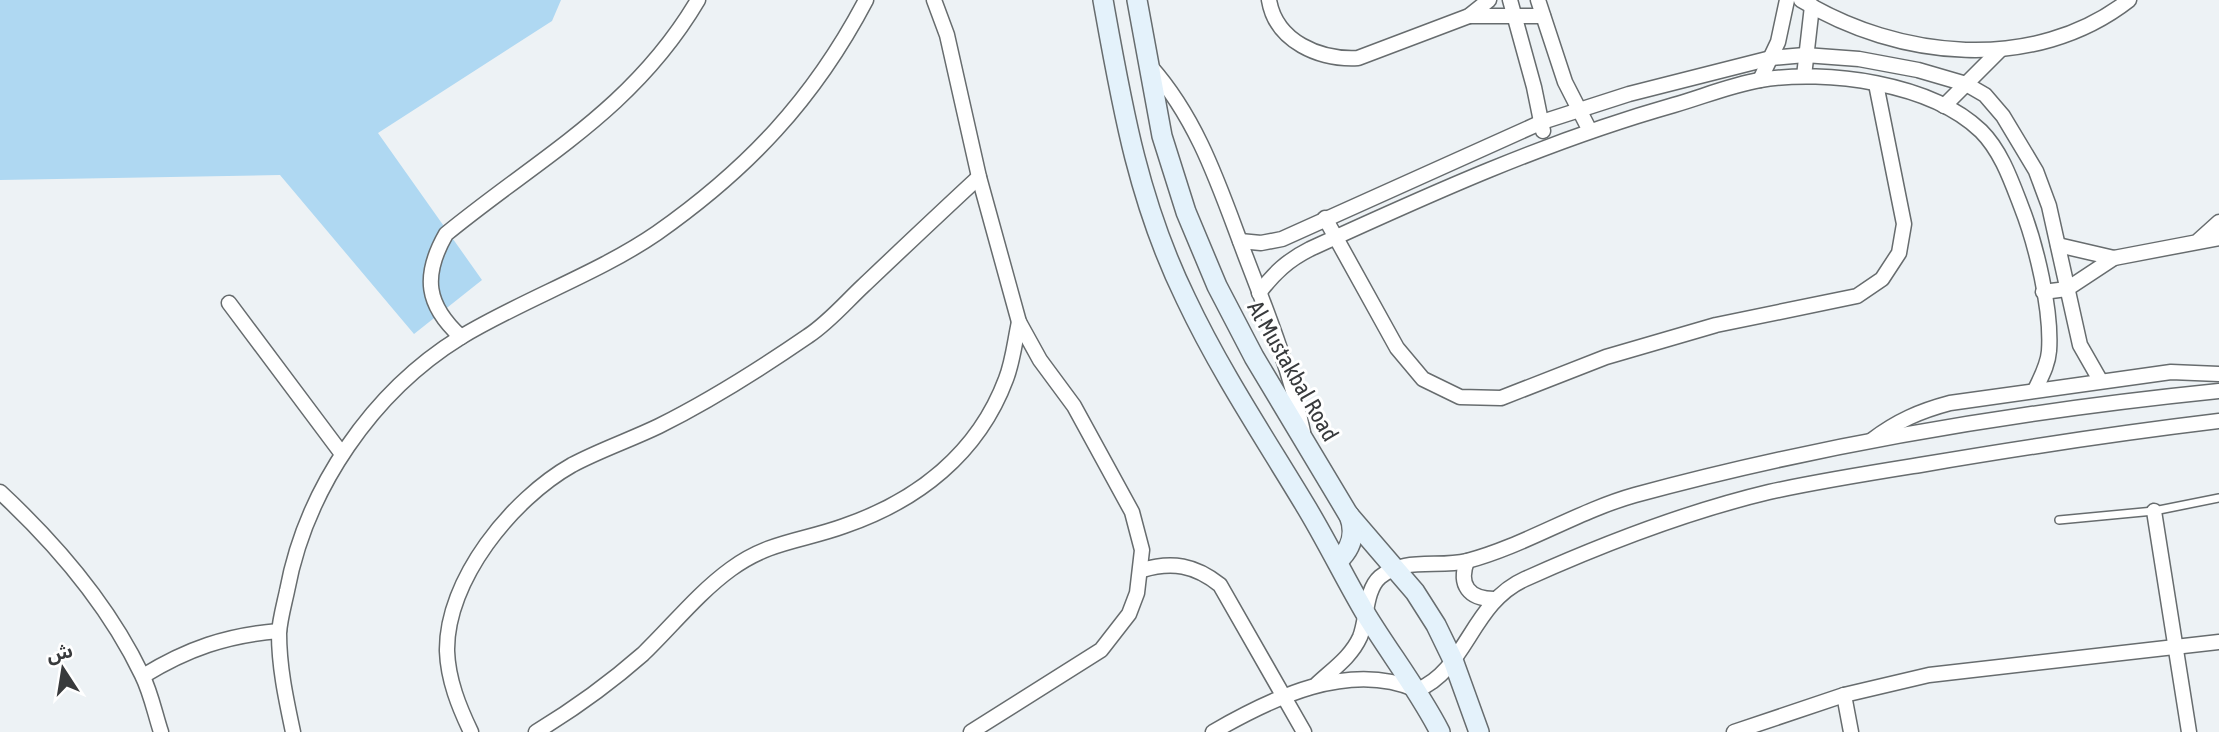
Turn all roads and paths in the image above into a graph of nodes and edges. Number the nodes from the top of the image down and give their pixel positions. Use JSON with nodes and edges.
{"nodes":[{"id":1,"x":698,"y":0,"type":"edge"},
{"id":2,"x":866,"y":0,"type":"edge"},
{"id":3,"x":934,"y":0,"type":"edge"},
{"id":4,"x":1103,"y":0,"type":"edge"},
{"id":5,"x":1137,"y":0,"type":"edge"},
{"id":6,"x":1269,"y":0,"type":"edge"},
{"id":7,"x":1489,"y":0,"type":"edge"},
{"id":8,"x":1538,"y":0,"type":"edge"},
{"id":9,"x":1787,"y":0,"type":"edge"},
{"id":10,"x":2129,"y":0,"type":"edge"},
{"id":11,"x":1806,"y":3,"type":"edge"},
{"id":12,"x":1512,"y":7,"type":"edge"},
{"id":13,"x":1469,"y":16,"type":"junction"},
{"id":14,"x":1543,"y":16,"type":"junction"},
{"id":15,"x":2000,"y":50,"type":"junction"},
{"id":16,"x":1805,"y":55,"type":"junction"},
{"id":17,"x":1772,"y":58,"type":"junction"},
{"id":18,"x":1149,"y":65,"type":"junction"},
{"id":19,"x":1804,"y":76,"type":"junction"},
{"id":20,"x":1760,"y":80,"type":"junction"},
{"id":21,"x":1876,"y":84,"type":"junction"},
{"id":22,"x":1966,"y":84,"type":"junction"},
{"id":23,"x":1944,"y":106,"type":"junction"},
{"id":24,"x":1578,"y":110,"type":"junction"},
{"id":25,"x":2003,"y":116,"type":"junction"},
{"id":26,"x":1542,"y":122,"type":"junction"},
{"id":27,"x":1590,"y":131,"type":"junction"},
{"id":28,"x":1981,"y":131,"type":"junction"},
{"id":29,"x":1544,"y":146,"type":"junction"},
{"id":30,"x":979,"y":177,"type":"junction"},
{"id":31,"x":1325,"y":218,"type":"junction"},
{"id":32,"x":2219,"y":222,"type":"edge"},
{"id":33,"x":1335,"y":238,"type":"junction"},
{"id":34,"x":2219,"y":238,"type":"edge"},
{"id":35,"x":2199,"y":240,"type":"junction"},
{"id":36,"x":1240,"y":241,"type":"junction"},
{"id":37,"x":2057,"y":245,"type":"junction"},
{"id":38,"x":2115,"y":258,"type":"junction"},
{"id":39,"x":2067,"y":289,"type":"junction"},
{"id":40,"x":2043,"y":292,"type":"junction"},
{"id":41,"x":1259,"y":293,"type":"junction"},
{"id":42,"x":229,"y":303,"type":"dead end"},
{"id":43,"x":1019,"y":322,"type":"junction"},
{"id":44,"x":461,"y":337,"type":"junction"},
{"id":45,"x":2219,"y":374,"type":"edge"},
{"id":46,"x":2100,"y":380,"type":"junction"},
{"id":47,"x":2035,"y":390,"type":"junction"},
{"id":48,"x":2219,"y":391,"type":"edge"},
{"id":49,"x":2219,"y":421,"type":"edge"},
{"id":50,"x":1304,"y":441,"type":"junction"},
{"id":51,"x":1868,"y":443,"type":"junction"},
{"id":52,"x":342,"y":454,"type":"junction"},
{"id":53,"x":0,"y":492,"type":"edge"},
{"id":54,"x":2219,"y":498,"type":"edge"},
{"id":55,"x":2154,"y":512,"type":"junction"},
{"id":56,"x":1348,"y":514,"type":"junction"},
{"id":57,"x":2059,"y":520,"type":"dead end"},
{"id":58,"x":1338,"y":561,"type":"junction"},
{"id":59,"x":1466,"y":561,"type":"junction"},
{"id":60,"x":1396,"y":568,"type":"junction"},
{"id":61,"x":1142,"y":570,"type":"junction"},
{"id":62,"x":1494,"y":599,"type":"junction"},
{"id":63,"x":1367,"y":615,"type":"junction"},
{"id":64,"x":279,"y":631,"type":"junction"},
{"id":65,"x":2219,"y":642,"type":"edge"},
{"id":66,"x":2178,"y":647,"type":"junction"},
{"id":67,"x":1453,"y":660,"type":"junction"},
{"id":68,"x":143,"y":676,"type":"junction"},
{"id":69,"x":1317,"y":684,"type":"junction"},
{"id":70,"x":1417,"y":690,"type":"junction"},
{"id":71,"x":1844,"y":695,"type":"junction"},
{"id":72,"x":1284,"y":697,"type":"junction"},
{"id":73,"x":161,"y":732,"type":"edge"},
{"id":74,"x":293,"y":732,"type":"edge"},
{"id":75,"x":471,"y":732,"type":"edge"},
{"id":76,"x":536,"y":732,"type":"edge"},
{"id":77,"x":971,"y":732,"type":"edge"},
{"id":78,"x":1213,"y":732,"type":"edge"},
{"id":79,"x":1304,"y":732,"type":"edge"},
{"id":80,"x":1440,"y":732,"type":"edge"},
{"id":81,"x":1479,"y":732,"type":"edge"},
{"id":82,"x":1734,"y":732,"type":"edge"},
{"id":83,"x":1851,"y":732,"type":"edge"},
{"id":84,"x":2189,"y":732,"type":"edge"}],
"edges":[{"from":1,"to":44,"type":"street"},
{"from":2,"to":44,"type":"street"},
{"from":3,"to":30,"type":"street"},
{"from":4,"to":58,"type":"main road"},
{"from":5,"to":18,"type":"main road","name":"Al Mustakbal Road"},
{"from":6,"to":13,"type":"street"},
{"from":7,"to":13,"type":"street"},
{"from":8,"to":14,"type":"street"},
{"from":9,"to":17,"type":"street"},
{"from":10,"to":15,"type":"street"},
{"from":11,"to":15,"type":"street"},
{"from":11,"to":16,"type":"street"},
{"from":12,"to":13,"type":"street"},
{"from":12,"to":14,"type":"street"},
{"from":12,"to":26,"type":"street"},
{"from":14,"to":24,"type":"street"},
{"from":15,"to":22,"type":"street"},
{"from":16,"to":17,"type":"street"},
{"from":16,"to":19,"type":"street"},
{"from":16,"to":22,"type":"street"},
{"from":17,"to":20,"type":"street"},
{"from":17,"to":24,"type":"street"},
{"from":18,"to":36,"type":"street"},
{"from":18,"to":50,"type":"main road","name":"Al Mustakbal Road"},
{"from":19,"to":20,"type":"street"},
{"from":19,"to":21,"type":"street"},
{"from":20,"to":27,"type":"street"},
{"from":21,"to":23,"type":"street"},
{"from":21,"to":33,"type":"street"},
{"from":22,"to":23,"type":"street"},
{"from":22,"to":25,"type":"street"},
{"from":23,"to":28,"type":"street"},
{"from":24,"to":26,"type":"street"},
{"from":24,"to":27,"type":"street"},
{"from":25,"to":28,"type":"street"},
{"from":25,"to":37,"type":"street"},
{"from":26,"to":29,"type":"street"},
{"from":26,"to":31,"type":"street"},
{"from":27,"to":29,"type":"street"},
{"from":28,"to":40,"type":"street"},
{"from":29,"to":33,"type":"street"},
{"from":30,"to":43,"type":"street"},
{"from":30,"to":75,"type":"street"},
{"from":31,"to":33,"type":"street"},
{"from":31,"to":36,"type":"street"},
{"from":32,"to":35,"type":"street"},
{"from":33,"to":41,"type":"street"},
{"from":34,"to":35,"type":"street"},
{"from":35,"to":38,"type":"street"},
{"from":36,"to":41,"type":"street"},
{"from":37,"to":38,"type":"street"},
{"from":37,"to":39,"type":"street"},
{"from":38,"to":39,"type":"street"},
{"from":39,"to":40,"type":"street"},
{"from":39,"to":46,"type":"street"},
{"from":40,"to":47,"type":"street"},
{"from":41,"to":50,"type":"street"},
{"from":42,"to":52,"type":"street"},
{"from":43,"to":61,"type":"street"},
{"from":43,"to":76,"type":"street"},
{"from":44,"to":52,"type":"street"},
{"from":45,"to":46,"type":"street"},
{"from":46,"to":47,"type":"street"},
{"from":47,"to":51,"type":"street"},
{"from":48,"to":51,"type":"street"},
{"from":49,"to":62,"type":"street"},
{"from":50,"to":56,"type":"main road","name":"Al Mustakbal Road"},
{"from":51,"to":59,"type":"street"},
{"from":52,"to":64,"type":"street"},
{"from":53,"to":68,"type":"street"},
{"from":54,"to":55,"type":"lane"},
{"from":55,"to":57,"type":"lane"},
{"from":55,"to":66,"type":"street"},
{"from":56,"to":58,"type":"main road"},
{"from":56,"to":60,"type":"main road","name":"Al Mustakbal Road"},
{"from":58,"to":63,"type":"main road"},
{"from":59,"to":60,"type":"street"},
{"from":59,"to":62,"type":"street"},
{"from":60,"to":63,"type":"street"},
{"from":60,"to":67,"type":"main road","name":"Al Mustakbal Road"},
{"from":61,"to":72,"type":"street"},
{"from":61,"to":77,"type":"street"},
{"from":62,"to":67,"type":"street"},
{"from":63,"to":69,"type":"street"},
{"from":63,"to":70,"type":"main road"},
{"from":64,"to":68,"type":"street"},
{"from":64,"to":74,"type":"street"},
{"from":65,"to":66,"type":"street"},
{"from":66,"to":71,"type":"street"},
{"from":66,"to":84,"type":"street"},
{"from":67,"to":70,"type":"street"},
{"from":67,"to":81,"type":"main road","name":"Al Mustakbal Road"},
{"from":68,"to":73,"type":"street"},
{"from":69,"to":70,"type":"street"},
{"from":69,"to":72,"type":"street"},
{"from":70,"to":80,"type":"main road"},
{"from":71,"to":82,"type":"street"},
{"from":71,"to":83,"type":"street"},
{"from":72,"to":78,"type":"street"},
{"from":72,"to":79,"type":"street"}]}
